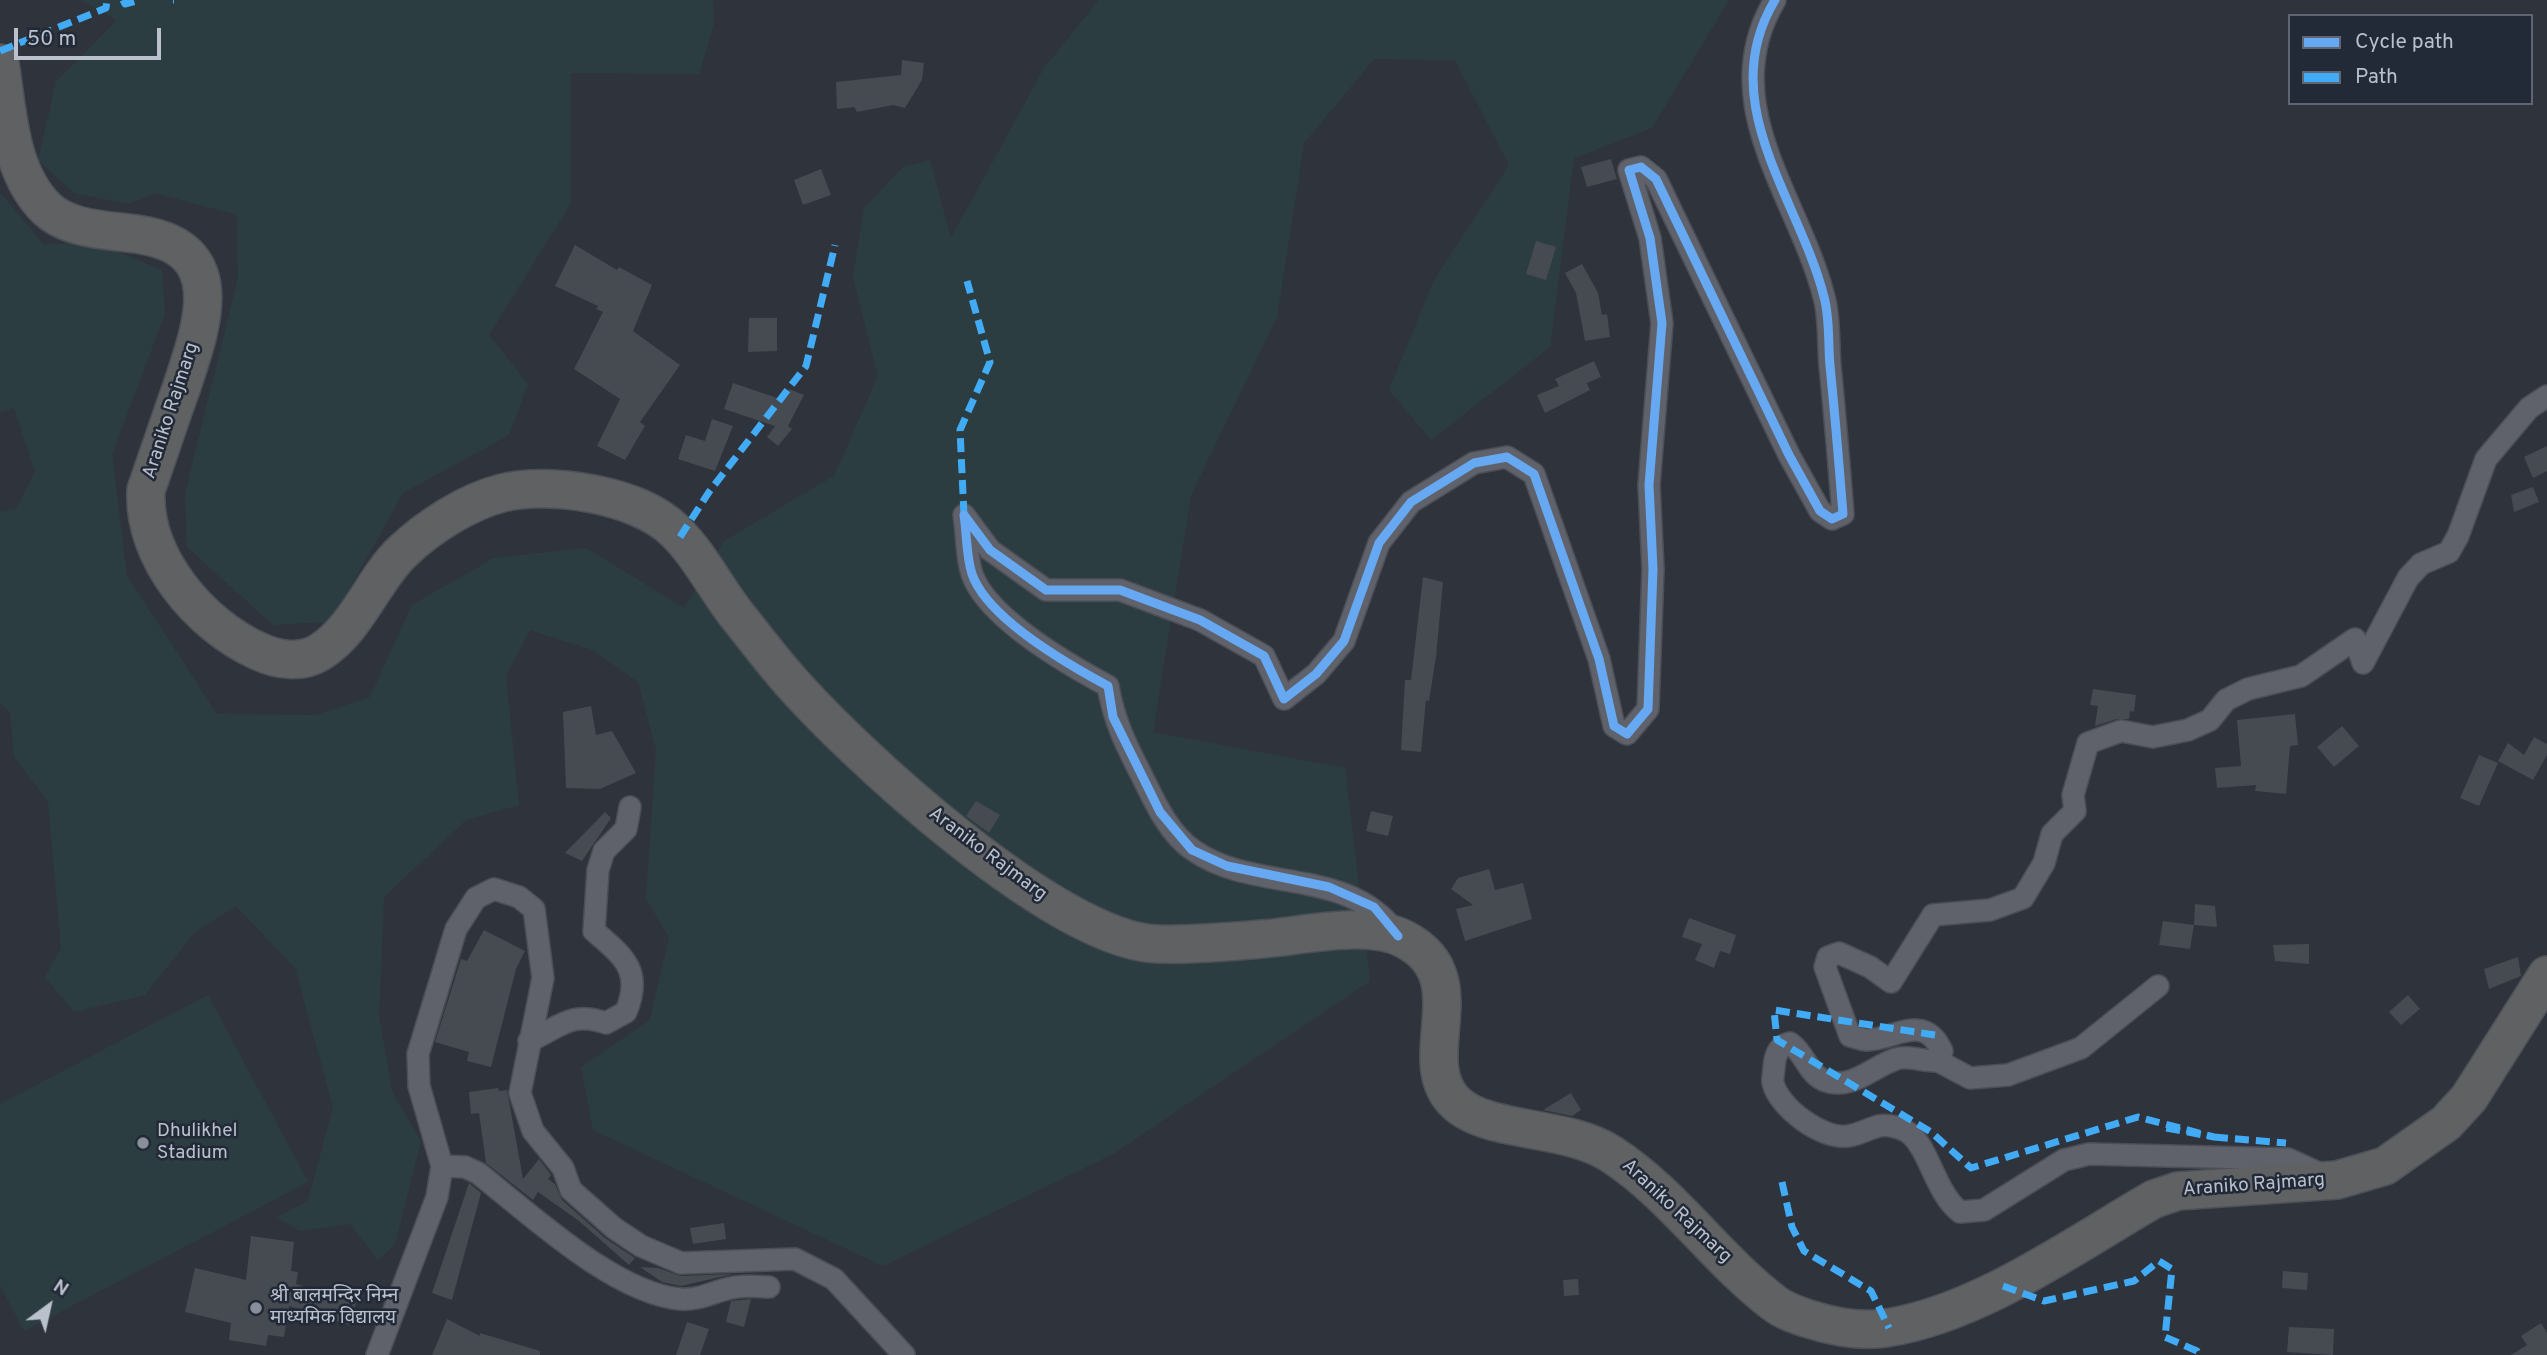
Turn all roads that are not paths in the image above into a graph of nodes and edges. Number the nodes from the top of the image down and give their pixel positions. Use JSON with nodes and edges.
{"nodes":[{"id":1,"x":1775,"y":0,"type":"edge"},
{"id":2,"x":0,"y":63,"type":"edge"},
{"id":3,"x":2547,"y":396,"type":"edge"},
{"id":4,"x":630,"y":807,"type":"dead end"},
{"id":5,"x":1398,"y":936,"type":"junction"},
{"id":6,"x":2547,"y":975,"type":"edge"},
{"id":7,"x":2158,"y":986,"type":"dead end"},
{"id":8,"x":529,"y":1041,"type":"junction"},
{"id":9,"x":1938,"y":1061,"type":"junction"},
{"id":10,"x":442,"y":1166,"type":"junction"},
{"id":11,"x":2337,"y":1180,"type":"junction"},
{"id":12,"x":769,"y":1287,"type":"dead end"},
{"id":13,"x":377,"y":1355,"type":"edge"},
{"id":14,"x":904,"y":1355,"type":"edge"}],
"edges":[{"from":1,"to":5,"type":"street"},
{"from":2,"to":5,"type":"highway","name":"Araniko Rajmarg"},
{"from":3,"to":9,"type":"street"},
{"from":4,"to":8,"type":"street"},
{"from":5,"to":11,"type":"highway","name":"Araniko Rajmarg"},
{"from":6,"to":11,"type":"highway","name":"Araniko Rajmarg"},
{"from":7,"to":9,"type":"street"},
{"from":8,"to":10,"type":"street"},
{"from":8,"to":14,"type":"street"},
{"from":9,"to":11,"type":"street"},
{"from":10,"to":12,"type":"street"},
{"from":10,"to":13,"type":"street"}]}
